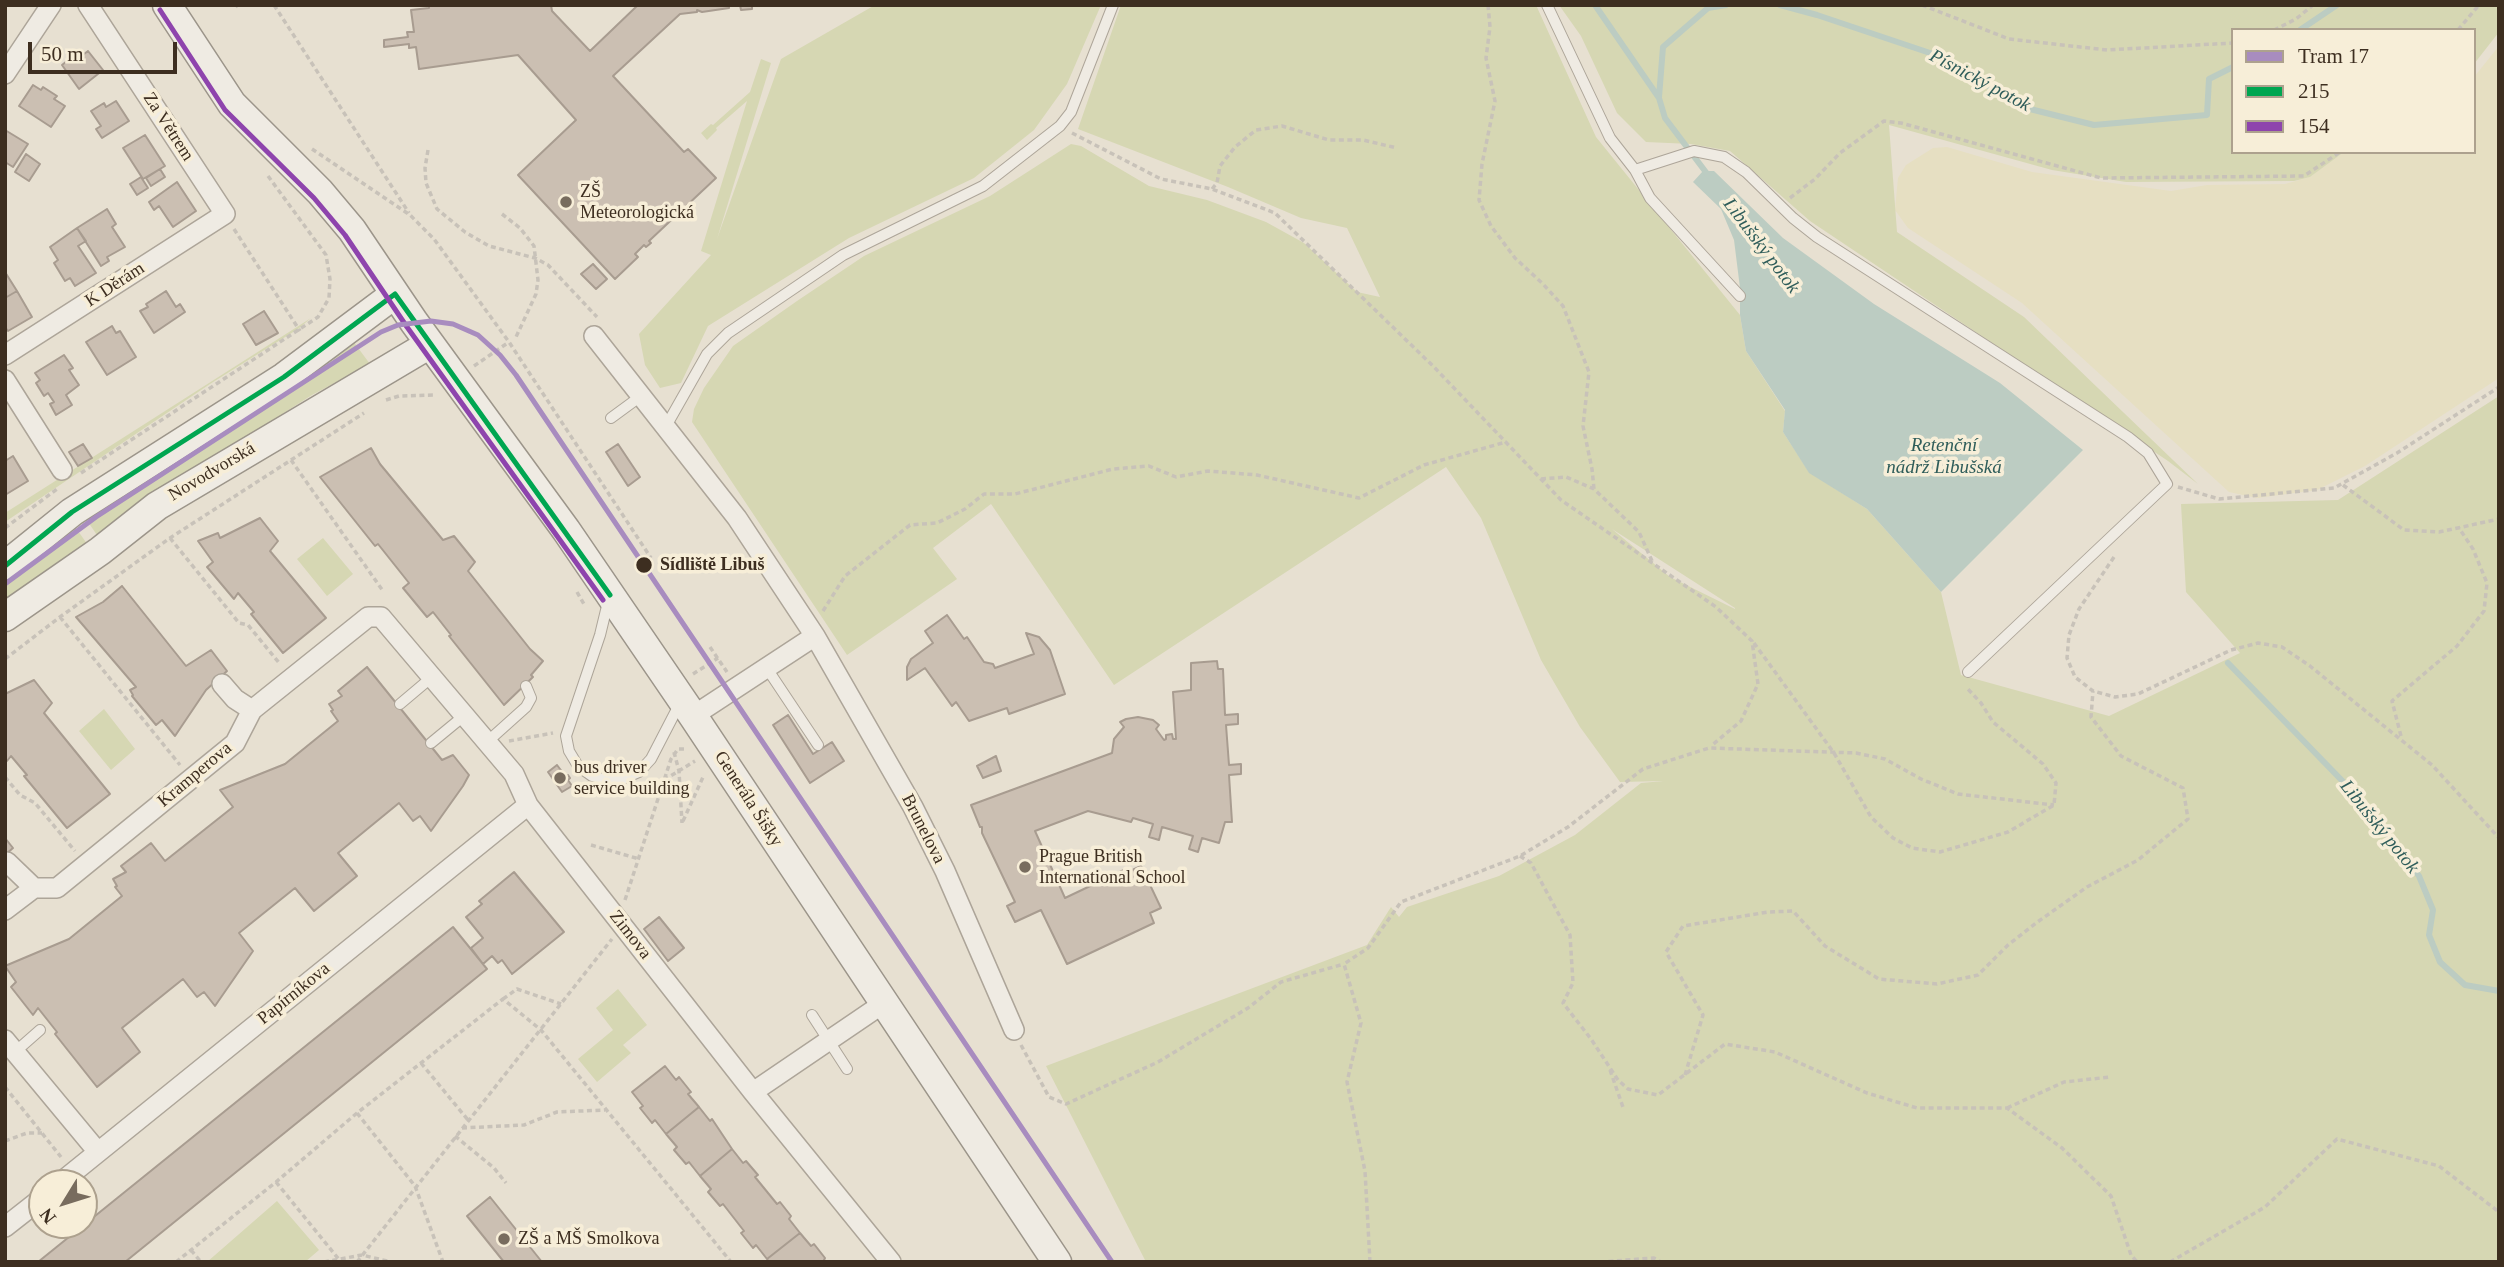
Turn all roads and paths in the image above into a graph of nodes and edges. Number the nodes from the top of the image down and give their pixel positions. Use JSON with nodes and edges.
{"nodes":[{"id":1,"x":51,"y":5,"type":"edge"},
{"id":2,"x":88,"y":5,"type":"edge"},
{"id":3,"x":167,"y":5,"type":"edge"},
{"id":4,"x":274,"y":5,"type":"edge"},
{"id":5,"x":1113,"y":5,"type":"edge"},
{"id":6,"x":1489,"y":5,"type":"edge"},
{"id":7,"x":1547,"y":5,"type":"edge"},
{"id":8,"x":1922,"y":5,"type":"edge"},
{"id":9,"x":2313,"y":5,"type":"edge"},
{"id":10,"x":2479,"y":5,"type":"edge"},
{"id":11,"x":2278,"y":28,"type":"edge"},
{"id":12,"x":2460,"y":28,"type":"edge"},
{"id":13,"x":2231,"y":43,"type":"edge"},
{"id":14,"x":5,"y":74,"type":"edge"},
{"id":15,"x":1060,"y":126,"type":"junction"},
{"id":16,"x":310,"y":147,"type":"dead end"},
{"id":17,"x":1397,"y":148,"type":"dead end"},
{"id":18,"x":428,"y":150,"type":"dead end"},
{"id":19,"x":2337,"y":154,"type":"edge"},
{"id":20,"x":262,"y":168,"type":"dead end"},
{"id":21,"x":1635,"y":170,"type":"junction"},
{"id":22,"x":1212,"y":189,"type":"junction"},
{"id":23,"x":1780,"y":206,"type":"junction"},
{"id":24,"x":502,"y":214,"type":"dead end"},
{"id":25,"x":225,"y":215,"type":"junction"},
{"id":26,"x":410,"y":215,"type":"junction"},
{"id":27,"x":535,"y":258,"type":"junction"},
{"id":28,"x":396,"y":294,"type":"junction"},
{"id":29,"x":1740,"y":296,"type":"dead end"},
{"id":30,"x":595,"y":327,"type":"joint"},
{"id":31,"x":300,"y":331,"type":"junction"},
{"id":32,"x":516,"y":337,"type":"dead end"},
{"id":33,"x":430,"y":344,"type":"junction"},
{"id":34,"x":5,"y":355,"type":"edge"},
{"id":35,"x":5,"y":380,"type":"edge"},
{"id":36,"x":2499,"y":387,"type":"edge"},
{"id":37,"x":641,"y":396,"type":"junction"},
{"id":38,"x":380,"y":403,"type":"dead end"},
{"id":39,"x":443,"y":404,"type":"dead end"},
{"id":40,"x":368,"y":410,"type":"dead end"},
{"id":41,"x":611,"y":418,"type":"dead end"},
{"id":42,"x":665,"y":428,"type":"junction"},
{"id":43,"x":1506,"y":442,"type":"junction"},
{"id":44,"x":291,"y":460,"type":"junction"},
{"id":45,"x":69,"y":476,"type":"junction"},
{"id":46,"x":1541,"y":479,"type":"junction"},
{"id":47,"x":2167,"y":484,"type":"junction"},
{"id":48,"x":2343,"y":485,"type":"junction"},
{"id":49,"x":1594,"y":489,"type":"junction"},
{"id":50,"x":2499,"y":519,"type":"edge"},
{"id":51,"x":5,"y":528,"type":"edge"},
{"id":52,"x":2459,"y":528,"type":"junction"},
{"id":53,"x":170,"y":538,"type":"junction"},
{"id":54,"x":2118,"y":551,"type":"dead end"},
{"id":55,"x":651,"y":558,"type":"dead end"},
{"id":56,"x":1654,"y":565,"type":"junction"},
{"id":57,"x":5,"y":566,"type":"edge"},
{"id":58,"x":383,"y":591,"type":"dead end"},
{"id":59,"x":577,"y":591,"type":"dead end"},
{"id":60,"x":598,"y":600,"type":"junction"},
{"id":61,"x":5,"y":617,"type":"edge"},
{"id":62,"x":60,"y":617,"type":"junction"},
{"id":63,"x":368,"y":617,"type":"joint"},
{"id":64,"x":817,"y":627,"type":"junction"},
{"id":65,"x":1752,"y":641,"type":"junction"},
{"id":66,"x":710,"y":647,"type":"dead end"},
{"id":67,"x":718,"y":658,"type":"junction"},
{"id":68,"x":5,"y":659,"type":"edge"},
{"id":69,"x":687,"y":663,"type":"dead end"},
{"id":70,"x":766,"y":667,"type":"junction"},
{"id":71,"x":1968,"y":672,"type":"joint"},
{"id":72,"x":432,"y":677,"type":"junction"},
{"id":73,"x":291,"y":678,"type":"junction"},
{"id":74,"x":222,"y":684,"type":"dead end"},
{"id":75,"x":526,"y":686,"type":"dead end"},
{"id":76,"x":737,"y":687,"type":"junction"},
{"id":77,"x":2093,"y":691,"type":"junction"},
{"id":78,"x":400,"y":704,"type":"dead end"},
{"id":79,"x":687,"y":707,"type":"junction"},
{"id":80,"x":252,"y":709,"type":"junction"},
{"id":81,"x":465,"y":715,"type":"junction"},
{"id":82,"x":554,"y":733,"type":"dead end"},
{"id":83,"x":2402,"y":738,"type":"junction"},
{"id":84,"x":507,"y":741,"type":"dead end"},
{"id":85,"x":487,"y":742,"type":"junction"},
{"id":86,"x":431,"y":743,"type":"dead end"},
{"id":87,"x":818,"y":745,"type":"dead end"},
{"id":88,"x":1709,"y":748,"type":"junction"},
{"id":89,"x":687,"y":749,"type":"dead end"},
{"id":90,"x":674,"y":752,"type":"junction"},
{"id":91,"x":1835,"y":753,"type":"junction"},
{"id":92,"x":695,"y":761,"type":"dead end"},
{"id":93,"x":679,"y":771,"type":"junction"},
{"id":94,"x":704,"y":775,"type":"dead end"},
{"id":95,"x":5,"y":776,"type":"edge"},
{"id":96,"x":191,"y":778,"type":"junction"},
{"id":97,"x":664,"y":780,"type":"junction"},
{"id":98,"x":528,"y":805,"type":"junction"},
{"id":99,"x":2054,"y":805,"type":"junction"},
{"id":100,"x":2499,"y":838,"type":"edge"},
{"id":101,"x":591,"y":845,"type":"dead end"},
{"id":102,"x":1520,"y":856,"type":"junction"},
{"id":103,"x":639,"y":859,"type":"junction"},
{"id":104,"x":7,"y":862,"type":"dead end"},
{"id":105,"x":87,"y":864,"type":"junction"},
{"id":106,"x":34,"y":888,"type":"junction"},
{"id":107,"x":624,"y":905,"type":"dead end"},
{"id":108,"x":5,"y":910,"type":"edge"},
{"id":109,"x":612,"y":938,"type":"dead end"},
{"id":110,"x":1344,"y":964,"type":"junction"},
{"id":111,"x":503,"y":999,"type":"junction"},
{"id":112,"x":884,"y":1003,"type":"junction"},
{"id":113,"x":561,"y":1004,"type":"junction"},
{"id":114,"x":812,"y":1015,"type":"dead end"},
{"id":115,"x":40,"y":1030,"type":"dead end"},
{"id":116,"x":541,"y":1030,"type":"junction"},
{"id":117,"x":1014,"y":1030,"type":"joint"},
{"id":118,"x":828,"y":1041,"type":"junction"},
{"id":119,"x":10,"y":1046,"type":"edge"},
{"id":120,"x":1607,"y":1061,"type":"junction"},
{"id":121,"x":421,"y":1063,"type":"junction"},
{"id":122,"x":847,"y":1069,"type":"dead end"},
{"id":123,"x":1685,"y":1076,"type":"junction"},
{"id":124,"x":2110,"y":1077,"type":"dead end"},
{"id":125,"x":5,"y":1087,"type":"edge"},
{"id":126,"x":753,"y":1092,"type":"junction"},
{"id":127,"x":2007,"y":1108,"type":"junction"},
{"id":128,"x":605,"y":1110,"type":"junction"},
{"id":129,"x":1624,"y":1110,"type":"dead end"},
{"id":130,"x":357,"y":1113,"type":"junction"},
{"id":131,"x":468,"y":1120,"type":"junction"},
{"id":132,"x":461,"y":1128,"type":"junction"},
{"id":133,"x":42,"y":1133,"type":"junction"},
{"id":134,"x":455,"y":1136,"type":"junction"},
{"id":135,"x":5,"y":1141,"type":"edge"},
{"id":136,"x":98,"y":1152,"type":"junction"},
{"id":137,"x":62,"y":1169,"type":"edge"},
{"id":138,"x":78,"y":1169,"type":"edge"},
{"id":139,"x":276,"y":1182,"type":"junction"},
{"id":140,"x":506,"y":1183,"type":"dead end"},
{"id":141,"x":415,"y":1186,"type":"junction"},
{"id":142,"x":28,"y":1209,"type":"edge"},
{"id":143,"x":2499,"y":1212,"type":"edge"},
{"id":144,"x":5,"y":1227,"type":"edge"},
{"id":145,"x":191,"y":1250,"type":"junction"},
{"id":146,"x":362,"y":1255,"type":"junction"},
{"id":147,"x":340,"y":1260,"type":"edge"},
{"id":148,"x":176,"y":1262,"type":"edge"},
{"id":149,"x":201,"y":1262,"type":"edge"},
{"id":150,"x":324,"y":1262,"type":"edge"},
{"id":151,"x":358,"y":1262,"type":"edge"},
{"id":152,"x":391,"y":1262,"type":"edge"},
{"id":153,"x":443,"y":1262,"type":"edge"},
{"id":154,"x":731,"y":1262,"type":"edge"},
{"id":155,"x":891,"y":1262,"type":"edge"},
{"id":156,"x":1057,"y":1262,"type":"edge"},
{"id":157,"x":1370,"y":1262,"type":"edge"},
{"id":158,"x":1600,"y":1262,"type":"edge"},
{"id":159,"x":1661,"y":1262,"type":"edge"},
{"id":160,"x":2137,"y":1262,"type":"edge"},
{"id":161,"x":2171,"y":1262,"type":"edge"}],
"edges":[{"from":1,"to":14,"type":"street"},
{"from":2,"to":25,"type":"street","name":"Za Větrem"},
{"from":3,"to":28,"type":"main road","name":"Generála Šišky"},
{"from":4,"to":26,"type":"path"},
{"from":5,"to":15,"type":"lane"},
{"from":6,"to":49,"type":"path"},
{"from":7,"to":21,"type":"lane"},
{"from":8,"to":13,"type":"path"},
{"from":9,"to":11,"type":"path"},
{"from":10,"to":12,"type":"path"},
{"from":15,"to":22,"type":"path"},
{"from":15,"to":42,"type":"lane"},
{"from":16,"to":26,"type":"path"},
{"from":17,"to":22,"type":"path"},
{"from":18,"to":27,"type":"path"},
{"from":19,"to":23,"type":"path"},
{"from":20,"to":31,"type":"path"},
{"from":21,"to":23,"type":"lane"},
{"from":21,"to":29,"type":"lane"},
{"from":22,"to":43,"type":"path"},
{"from":23,"to":47,"type":"lane"},
{"from":24,"to":27,"type":"path"},
{"from":25,"to":31,"type":"path"},
{"from":25,"to":34,"type":"street","name":"K Děrám"},
{"from":26,"to":55,"type":"path"},
{"from":27,"to":30,"type":"path"},
{"from":27,"to":32,"type":"path"},
{"from":28,"to":33,"type":"main road","name":"Generála Šišky"},
{"from":28,"to":57,"type":"main road"},
{"from":30,"to":37,"type":"street","name":"Brunelova"},
{"from":31,"to":45,"type":"path"},
{"from":33,"to":60,"type":"main road","name":"Generála Šišky"},
{"from":33,"to":61,"type":"main road","name":"Novodvorská"},
{"from":35,"to":45,"type":"street"},
{"from":36,"to":48,"type":"path"},
{"from":37,"to":41,"type":"lane"},
{"from":37,"to":42,"type":"street","name":"Brunelova"},
{"from":38,"to":39,"type":"path"},
{"from":40,"to":44,"type":"path"},
{"from":42,"to":64,"type":"street","name":"Brunelova"},
{"from":43,"to":46,"type":"path"},
{"from":43,"to":64,"type":"path"},
{"from":44,"to":53,"type":"path"},
{"from":44,"to":58,"type":"path"},
{"from":45,"to":51,"type":"path"},
{"from":46,"to":49,"type":"path"},
{"from":46,"to":56,"type":"path"},
{"from":47,"to":48,"type":"path"},
{"from":47,"to":71,"type":"lane"},
{"from":48,"to":52,"type":"path"},
{"from":49,"to":56,"type":"path"},
{"from":50,"to":52,"type":"path"},
{"from":52,"to":83,"type":"path"},
{"from":53,"to":62,"type":"path"},
{"from":53,"to":73,"type":"path"},
{"from":54,"to":77,"type":"path"},
{"from":56,"to":65,"type":"path"},
{"from":59,"to":60,"type":"path"},
{"from":60,"to":79,"type":"main road","name":"Generála Šišky"},
{"from":60,"to":79,"type":"lane"},
{"from":62,"to":68,"type":"path"},
{"from":62,"to":96,"type":"path"},
{"from":63,"to":72,"type":"street","name":"Zimova"},
{"from":63,"to":73,"type":"street","name":"Kramperova"},
{"from":64,"to":70,"type":"street"},
{"from":64,"to":117,"type":"street","name":"Brunelova"},
{"from":65,"to":88,"type":"path"},
{"from":65,"to":91,"type":"path"},
{"from":66,"to":67,"type":"path"},
{"from":67,"to":69,"type":"path"},
{"from":67,"to":76,"type":"path"},
{"from":70,"to":76,"type":"street"},
{"from":70,"to":87,"type":"lane"},
{"from":71,"to":99,"type":"path"},
{"from":72,"to":78,"type":"lane"},
{"from":72,"to":81,"type":"street","name":"Zimova"},
{"from":73,"to":80,"type":"street","name":"Kramperova"},
{"from":74,"to":80,"type":"street"},
{"from":75,"to":85,"type":"lane"},
{"from":76,"to":79,"type":"street"},
{"from":77,"to":83,"type":"path"},
{"from":77,"to":123,"type":"path"},
{"from":79,"to":112,"type":"main road","name":"Generála Šišky"},
{"from":80,"to":96,"type":"street","name":"Kramperova"},
{"from":81,"to":85,"type":"street","name":"Zimova"},
{"from":81,"to":86,"type":"lane"},
{"from":82,"to":84,"type":"path"},
{"from":83,"to":100,"type":"path"},
{"from":85,"to":98,"type":"street","name":"Zimova"},
{"from":88,"to":91,"type":"path"},
{"from":88,"to":102,"type":"path"},
{"from":89,"to":90,"type":"path"},
{"from":90,"to":93,"type":"path"},
{"from":90,"to":97,"type":"path"},
{"from":91,"to":99,"type":"path"},
{"from":91,"to":99,"type":"path"},
{"from":92,"to":93,"type":"path"},
{"from":93,"to":94,"type":"path"},
{"from":93,"to":97,"type":"path"},
{"from":95,"to":105,"type":"path"},
{"from":96,"to":105,"type":"street","name":"Kramperova"},
{"from":97,"to":103,"type":"path"},
{"from":98,"to":126,"type":"street","name":"Zimova"},
{"from":98,"to":136,"type":"street","name":"Papírníkova"},
{"from":101,"to":103,"type":"path"},
{"from":102,"to":110,"type":"path"},
{"from":102,"to":120,"type":"path"},
{"from":103,"to":107,"type":"path"},
{"from":104,"to":106,"type":"street"},
{"from":105,"to":106,"type":"street","name":"Kramperova"},
{"from":106,"to":108,"type":"street","name":"Kramperova"},
{"from":109,"to":113,"type":"path"},
{"from":110,"to":117,"type":"path"},
{"from":110,"to":157,"type":"path"},
{"from":111,"to":113,"type":"path"},
{"from":111,"to":116,"type":"path"},
{"from":111,"to":121,"type":"path"},
{"from":112,"to":118,"type":"street"},
{"from":112,"to":156,"type":"main road","name":"Generála Šišky"},
{"from":113,"to":116,"type":"path"},
{"from":114,"to":118,"type":"lane"},
{"from":115,"to":119,"type":"lane"},
{"from":116,"to":128,"type":"path"},
{"from":116,"to":131,"type":"path"},
{"from":118,"to":122,"type":"lane"},
{"from":118,"to":126,"type":"street"},
{"from":119,"to":136,"type":"street"},
{"from":120,"to":123,"type":"path"},
{"from":120,"to":129,"type":"path"},
{"from":121,"to":130,"type":"path"},
{"from":121,"to":131,"type":"path"},
{"from":123,"to":127,"type":"path"},
{"from":124,"to":127,"type":"path"},
{"from":125,"to":133,"type":"path"},
{"from":126,"to":155,"type":"street","name":"Zimova"},
{"from":127,"to":160,"type":"path"},
{"from":128,"to":132,"type":"path"},
{"from":128,"to":154,"type":"path"},
{"from":130,"to":139,"type":"path"},
{"from":130,"to":141,"type":"path"},
{"from":131,"to":132,"type":"path"},
{"from":132,"to":134,"type":"path"},
{"from":133,"to":135,"type":"path"},
{"from":133,"to":137,"type":"path"},
{"from":134,"to":140,"type":"path"},
{"from":134,"to":141,"type":"path"},
{"from":136,"to":138,"type":"street","name":"Papírníkova"},
{"from":139,"to":145,"type":"path"},
{"from":139,"to":147,"type":"path"},
{"from":141,"to":146,"type":"path"},
{"from":141,"to":153,"type":"path"},
{"from":142,"to":144,"type":"street"},
{"from":143,"to":161,"type":"path"},
{"from":145,"to":148,"type":"path"},
{"from":145,"to":149,"type":"path"},
{"from":146,"to":147,"type":"path"},
{"from":146,"to":151,"type":"path"},
{"from":146,"to":152,"type":"path"},
{"from":147,"to":150,"type":"path"},
{"from":158,"to":159,"type":"path"}]}
